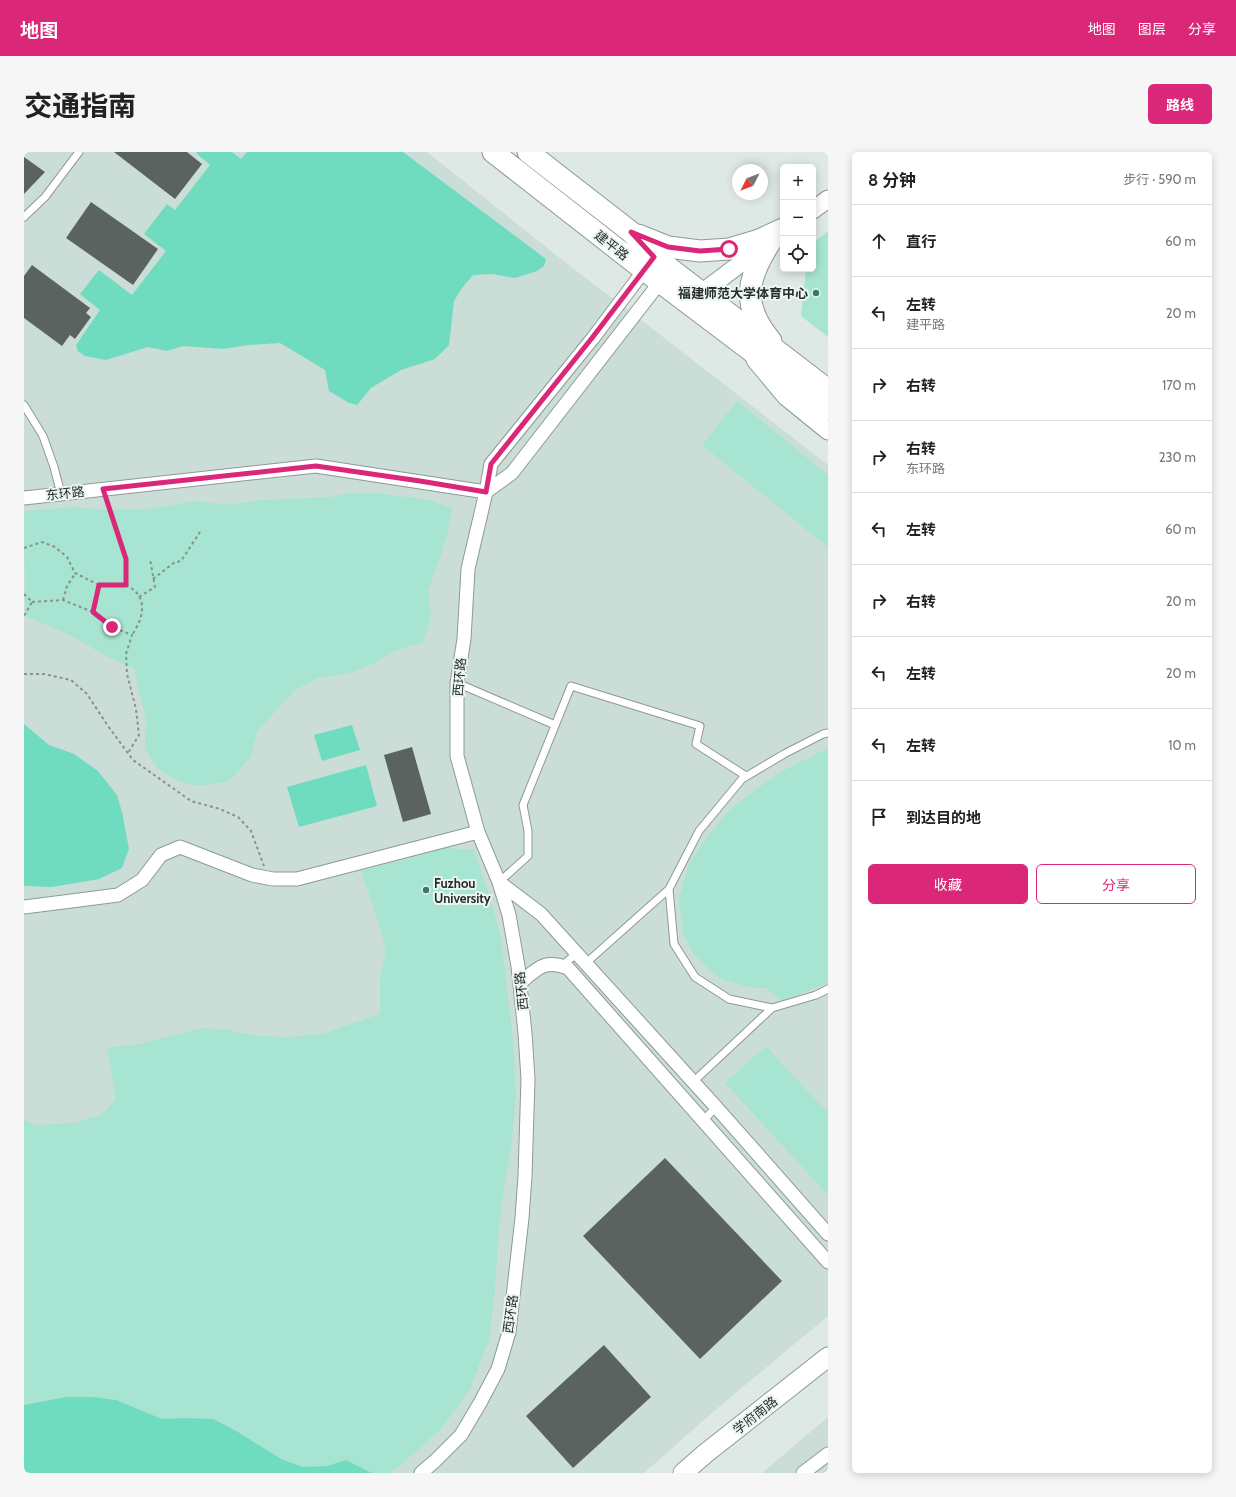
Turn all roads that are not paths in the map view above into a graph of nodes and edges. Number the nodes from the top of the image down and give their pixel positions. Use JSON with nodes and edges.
{"nodes":[{"id":1,"x":79,"y":152,"type":"edge"},
{"id":2,"x":493,"y":152,"type":"edge"},
{"id":3,"x":528,"y":152,"type":"edge"},
{"id":4,"x":828,"y":199,"type":"edge"},
{"id":5,"x":816,"y":208,"type":"edge"},
{"id":6,"x":24,"y":217,"type":"edge"},
{"id":7,"x":631,"y":232,"type":"junction"},
{"id":8,"x":779,"y":234,"type":"edge"},
{"id":9,"x":657,"y":270,"type":"junction"},
{"id":10,"x":694,"y":298,"type":"junction"},
{"id":11,"x":741,"y":343,"type":"junction"},
{"id":12,"x":782,"y":355,"type":"junction"},
{"id":13,"x":828,"y":390,"type":"edge"},
{"id":14,"x":24,"y":405,"type":"edge"},
{"id":15,"x":828,"y":409,"type":"edge"},
{"id":16,"x":828,"y":431,"type":"edge"},
{"id":17,"x":486,"y":492,"type":"junction"},
{"id":18,"x":62,"y":494,"type":"junction"},
{"id":19,"x":24,"y":498,"type":"edge"},
{"id":20,"x":457,"y":683,"type":"junction"},
{"id":21,"x":555,"y":725,"type":"junction"},
{"id":22,"x":828,"y":733,"type":"edge"},
{"id":23,"x":746,"y":776,"type":"junction"},
{"id":24,"x":478,"y":832,"type":"junction"},
{"id":25,"x":499,"y":882,"type":"junction"},
{"id":26,"x":669,"y":889,"type":"junction"},
{"id":27,"x":24,"y":907,"type":"edge"},
{"id":28,"x":577,"y":953,"type":"junction"},
{"id":29,"x":586,"y":963,"type":"junction"},
{"id":30,"x":562,"y":966,"type":"junction"},
{"id":31,"x":520,"y":983,"type":"junction"},
{"id":32,"x":828,"y":989,"type":"edge"},
{"id":33,"x":772,"y":1008,"type":"junction"},
{"id":34,"x":693,"y":1082,"type":"junction"},
{"id":35,"x":716,"y":1107,"type":"junction"},
{"id":36,"x":703,"y":1121,"type":"junction"},
{"id":37,"x":828,"y":1234,"type":"edge"},
{"id":38,"x":828,"y":1262,"type":"edge"},
{"id":39,"x":828,"y":1357,"type":"edge"},
{"id":40,"x":828,"y":1373,"type":"edge"},
{"id":41,"x":828,"y":1454,"type":"edge"},
{"id":42,"x":421,"y":1473,"type":"edge"},
{"id":43,"x":683,"y":1473,"type":"edge"},
{"id":44,"x":702,"y":1473,"type":"edge"},
{"id":45,"x":803,"y":1473,"type":"edge"}],
"edges":[{"from":1,"to":6,"type":"lane"},
{"from":2,"to":9,"type":"main road","name":"建平路"},
{"from":3,"to":7,"type":"main road","name":"建平路"},
{"from":4,"to":5,"type":"street"},
{"from":7,"to":8,"type":"main road"},
{"from":7,"to":9,"type":"main road","name":"建平路"},
{"from":8,"to":10,"type":"street"},
{"from":8,"to":12,"type":"main road"},
{"from":9,"to":10,"type":"main road","name":"建平路"},
{"from":9,"to":17,"type":"street"},
{"from":9,"to":17,"type":"street","name":"西环路"},
{"from":10,"to":11,"type":"main road","name":"建平路"},
{"from":10,"to":12,"type":"main road","name":"建平路"},
{"from":11,"to":15,"type":"main road","name":"建平路"},
{"from":11,"to":16,"type":"street"},
{"from":12,"to":13,"type":"main road","name":"建平路"},
{"from":14,"to":18,"type":"lane"},
{"from":17,"to":18,"type":"street","name":"东环路"},
{"from":17,"to":20,"type":"street","name":"西环路"},
{"from":18,"to":19,"type":"street","name":"东环路"},
{"from":20,"to":21,"type":"lane"},
{"from":20,"to":24,"type":"street","name":"西环路"},
{"from":21,"to":23,"type":"lane"},
{"from":21,"to":25,"type":"lane"},
{"from":22,"to":23,"type":"lane"},
{"from":23,"to":26,"type":"lane"},
{"from":24,"to":25,"type":"street","name":"西环路"},
{"from":24,"to":27,"type":"street"},
{"from":25,"to":28,"type":"street"},
{"from":25,"to":31,"type":"street","name":"西环路"},
{"from":26,"to":29,"type":"lane"},
{"from":26,"to":33,"type":"lane"},
{"from":28,"to":29,"type":"street"},
{"from":28,"to":30,"type":"lane"},
{"from":29,"to":34,"type":"street"},
{"from":30,"to":31,"type":"street"},
{"from":30,"to":36,"type":"street"},
{"from":31,"to":42,"type":"street","name":"西环路"},
{"from":32,"to":33,"type":"lane"},
{"from":33,"to":34,"type":"lane"},
{"from":34,"to":35,"type":"street"},
{"from":35,"to":36,"type":"lane"},
{"from":35,"to":37,"type":"street"},
{"from":36,"to":38,"type":"street"},
{"from":39,"to":43,"type":"main road","name":"学府南路"},
{"from":40,"to":44,"type":"main road","name":"学府南路"},
{"from":41,"to":45,"type":"street"}]}
